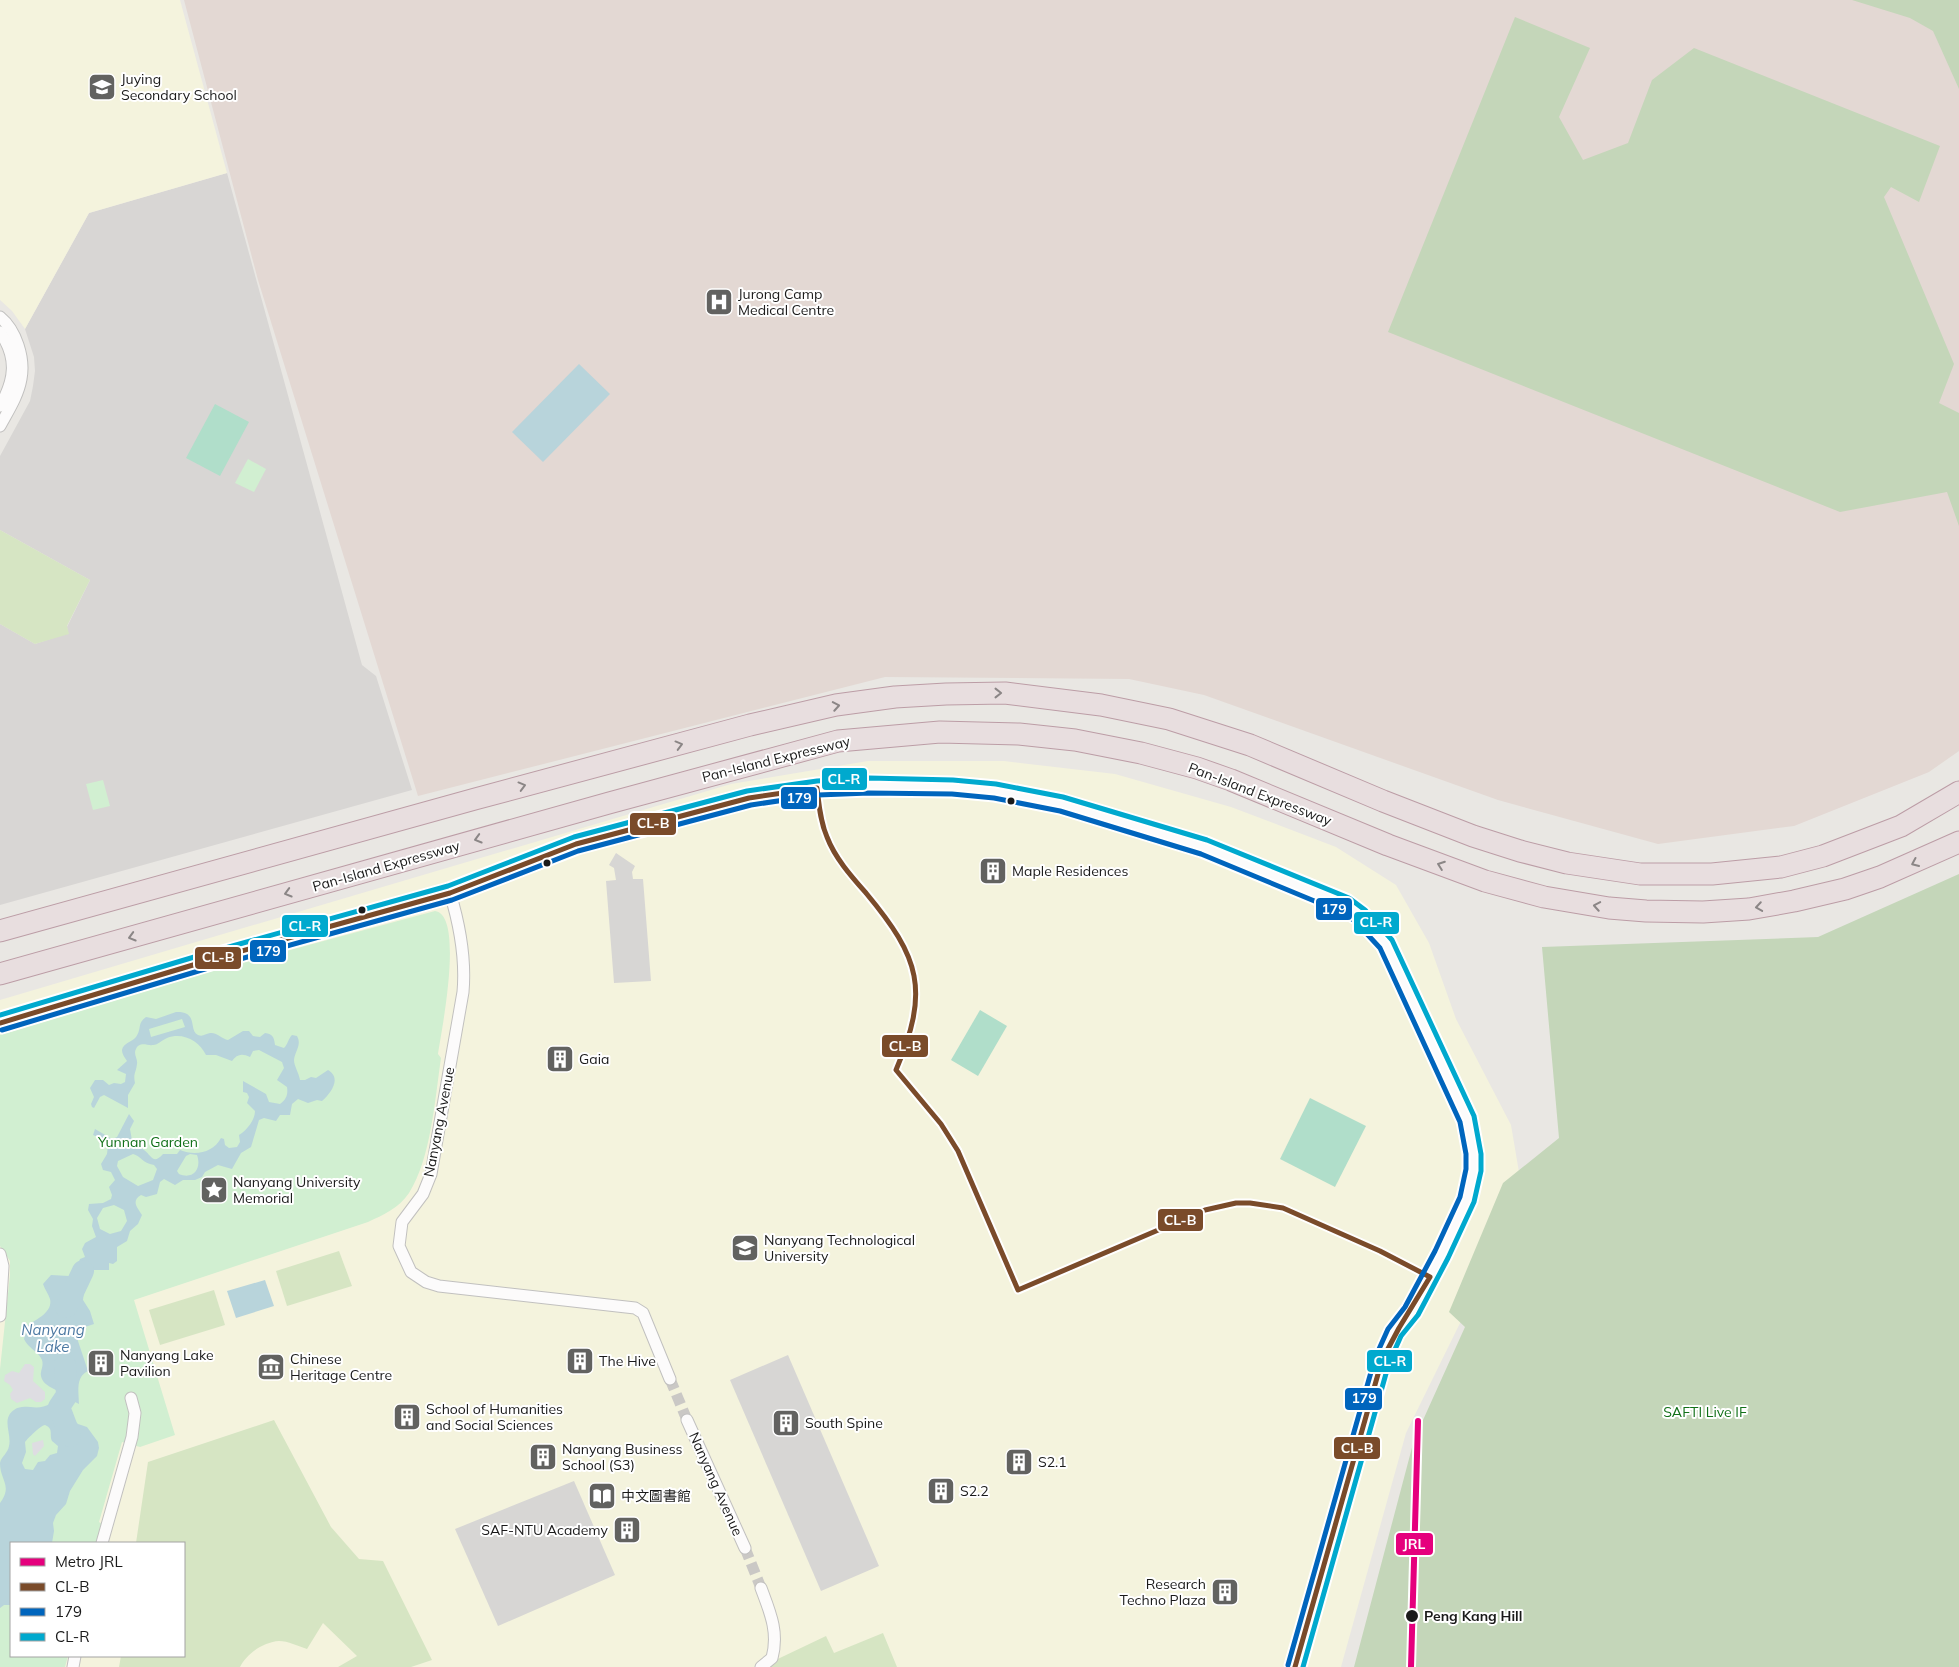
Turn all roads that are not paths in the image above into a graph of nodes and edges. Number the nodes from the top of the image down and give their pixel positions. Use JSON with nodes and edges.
{"nodes":[{"id":1,"x":0,"y":317,"type":"edge"},
{"id":2,"x":0,"y":332,"type":"edge"},
{"id":3,"x":0,"y":406,"type":"edge"},
{"id":4,"x":0,"y":426,"type":"edge"},
{"id":5,"x":1959,"y":792,"type":"edge"},
{"id":6,"x":1959,"y":842,"type":"edge"},
{"id":7,"x":450,"y":893,"type":"junction"},
{"id":8,"x":0,"y":932,"type":"edge"},
{"id":9,"x":0,"y":974,"type":"edge"},
{"id":10,"x":0,"y":1023,"type":"edge"},
{"id":11,"x":0,"y":1254,"type":"edge"},
{"id":12,"x":0,"y":1316,"type":"edge"},
{"id":13,"x":670,"y":1379,"type":"tunnel mouth"},
{"id":14,"x":131,"y":1398,"type":"dead end"},
{"id":15,"x":686,"y":1420,"type":"tunnel mouth"},
{"id":16,"x":102,"y":1542,"type":"edge"},
{"id":17,"x":745,"y":1548,"type":"tunnel mouth"},
{"id":18,"x":761,"y":1588,"type":"tunnel mouth"},
{"id":19,"x":761,"y":1667,"type":"edge"},
{"id":20,"x":1295,"y":1667,"type":"edge"}],
"edges":[{"from":1,"to":4,"type":"street"},
{"from":2,"to":3,"type":"street"},
{"from":8,"to":5,"type":"highway","one_way":true},
{"from":6,"to":9,"type":"highway","name":"Pan-Island Expressway","one_way":true},
{"from":7,"to":10,"type":"street"},
{"from":7,"to":13,"type":"street","name":"Nanyang Avenue"},
{"from":7,"to":20,"type":"street"},
{"from":11,"to":12,"type":"street"},
{"from":14,"to":16,"type":"street"},
{"from":15,"to":17,"type":"street","name":"Nanyang Avenue"},
{"from":18,"to":19,"type":"street"}]}
